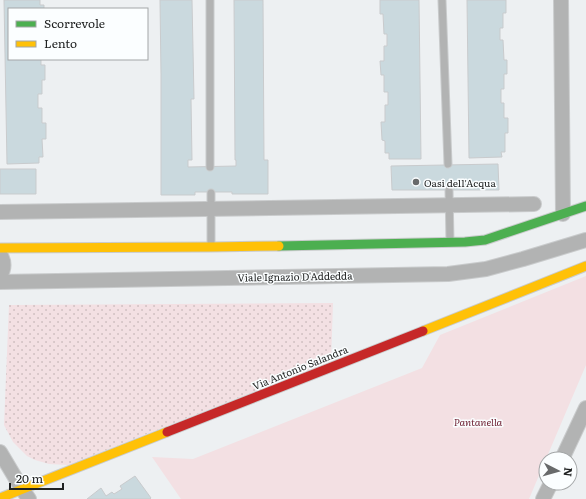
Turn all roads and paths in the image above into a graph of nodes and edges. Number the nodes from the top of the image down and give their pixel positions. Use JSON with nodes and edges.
{"nodes":[{"id":1,"x":210,"y":0,"type":"edge"},
{"id":2,"x":442,"y":0,"type":"edge"},
{"id":3,"x":560,"y":0,"type":"edge"},
{"id":4,"x":448,"y":164,"type":"dead end"},
{"id":5,"x":210,"y":167,"type":"dead end"},
{"id":6,"x":449,"y":190,"type":"dead end"},
{"id":7,"x":211,"y":193,"type":"dead end"},
{"id":8,"x":534,"y":204,"type":"dead end"},
{"id":9,"x":450,"y":206,"type":"junction"},
{"id":10,"x":586,"y":206,"type":"edge"},
{"id":11,"x":211,"y":209,"type":"junction"},
{"id":12,"x":0,"y":212,"type":"edge"},
{"id":13,"x":563,"y":214,"type":"junction"},
{"id":14,"x":586,"y":240,"type":"edge"},
{"id":15,"x":450,"y":242,"type":"junction"},
{"id":16,"x":211,"y":247,"type":"junction"},
{"id":17,"x":0,"y":248,"type":"edge"},
{"id":18,"x":0,"y":254,"type":"edge"},
{"id":19,"x":586,"y":266,"type":"edge"},
{"id":20,"x":0,"y":276,"type":"edge"},
{"id":21,"x":0,"y":282,"type":"edge"},
{"id":22,"x":586,"y":408,"type":"edge"},
{"id":23,"x":566,"y":451,"type":"edge"},
{"id":24,"x":0,"y":452,"type":"edge"},
{"id":25,"x":26,"y":494,"type":"edge"},
{"id":26,"x":0,"y":498,"type":"edge"}],
"edges":[{"from":1,"to":5,"type":"lane"},
{"from":2,"to":4,"type":"lane"},
{"from":3,"to":13,"type":"street"},
{"from":6,"to":9,"type":"lane"},
{"from":7,"to":11,"type":"lane"},
{"from":8,"to":9,"type":"street"},
{"from":9,"to":11,"type":"street"},
{"from":9,"to":15,"type":"lane"},
{"from":10,"to":13,"type":"street"},
{"from":11,"to":12,"type":"street"},
{"from":11,"to":16,"type":"lane"},
{"from":13,"to":15,"type":"street"},
{"from":14,"to":21,"type":"street","name":"Viale Ignazio D'Addedda"},
{"from":15,"to":16,"type":"street"},
{"from":16,"to":17,"type":"street"},
{"from":18,"to":20,"type":"street"},
{"from":19,"to":25,"type":"street","name":"Via Antonio Salandra"},
{"from":22,"to":23,"type":"street"},
{"from":24,"to":25,"type":"street"},
{"from":25,"to":26,"type":"street","name":"Via Antonio Salandra"}]}
